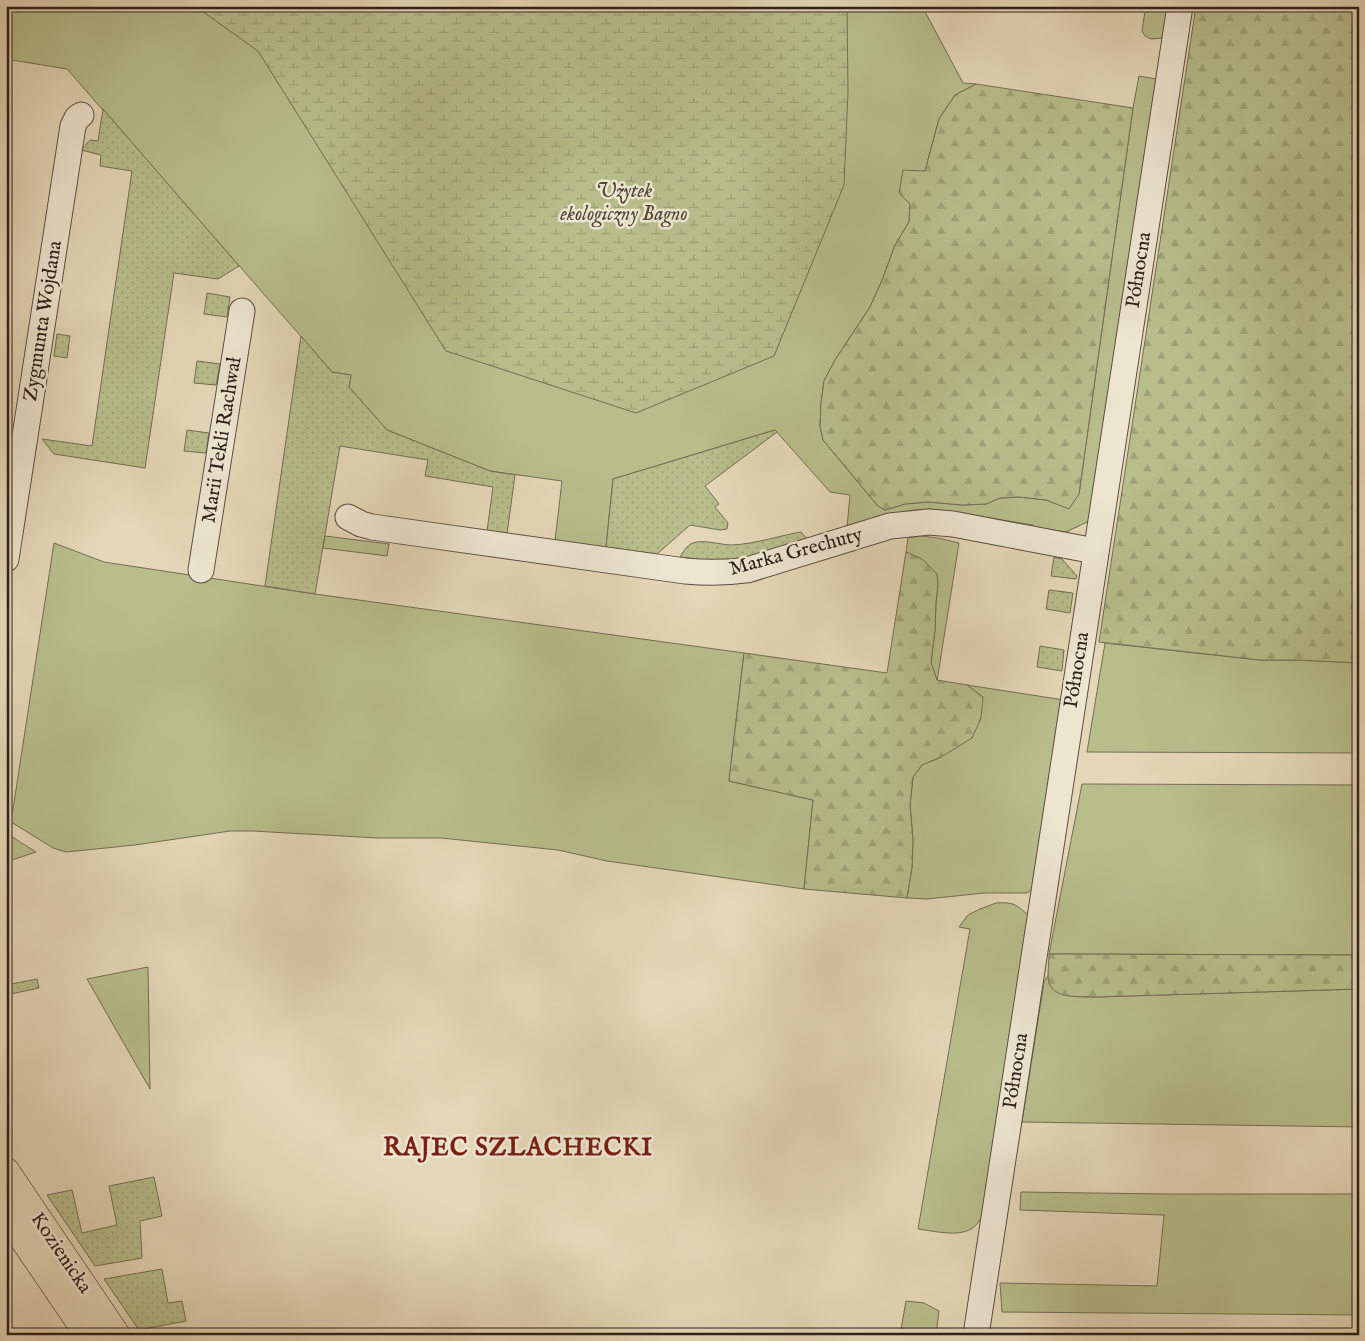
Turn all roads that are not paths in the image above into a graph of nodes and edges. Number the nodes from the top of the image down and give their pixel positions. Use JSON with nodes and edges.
{"nodes":[{"id":1,"x":1180,"y":6,"type":"edge"},
{"id":2,"x":81,"y":115,"type":"dead end"},
{"id":3,"x":242,"y":310,"type":"dead end"},
{"id":4,"x":348,"y":517,"type":"dead end"},
{"id":5,"x":1095,"y":551,"type":"junction"},
{"id":6,"x":6,"y":559,"type":"edge"},
{"id":7,"x":202,"y":570,"type":"dead end"},
{"id":8,"x":6,"y":1172,"type":"edge"},
{"id":9,"x":6,"y":1213,"type":"edge"},
{"id":10,"x":89,"y":1335,"type":"edge"},
{"id":11,"x":116,"y":1335,"type":"edge"},
{"id":12,"x":976,"y":1335,"type":"edge"}],
"edges":[{"from":1,"to":5,"type":"street","name":"Północna"},
{"from":2,"to":6,"type":"street","name":"Zygmunta Wojdana"},
{"from":3,"to":7,"type":"street","name":"Marii Tekli Rachwał"},
{"from":4,"to":5,"type":"street","name":"Marka Grechuty"},
{"from":5,"to":12,"type":"street","name":"Północna"},
{"from":8,"to":11,"type":"main road","name":"Kozienicka"},
{"from":9,"to":10,"type":"main road","name":"Kozienicka"}]}
